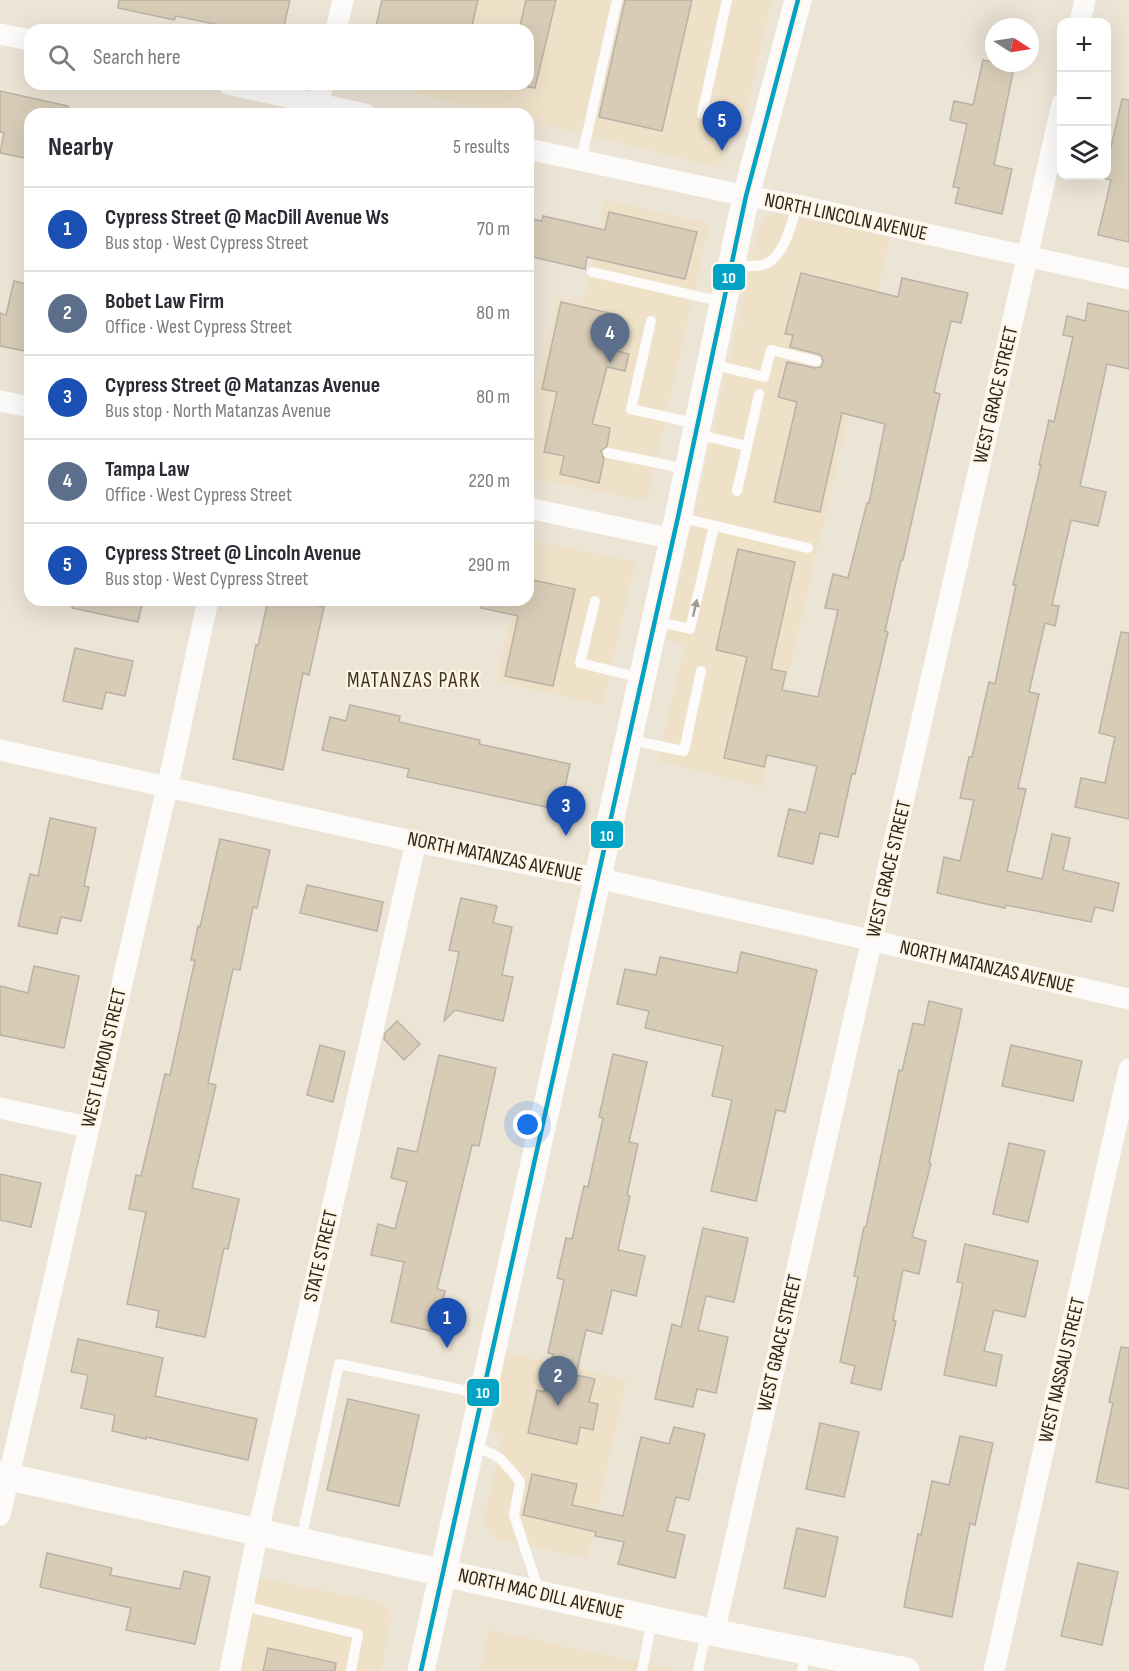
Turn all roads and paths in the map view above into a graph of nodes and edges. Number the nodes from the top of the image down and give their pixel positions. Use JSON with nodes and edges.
{"nodes":[{"id":1,"x":342,"y":0,"type":"edge"},
{"id":2,"x":617,"y":0,"type":"edge"},
{"id":3,"x":727,"y":0,"type":"edge"},
{"id":4,"x":798,"y":0,"type":"edge"},
{"id":5,"x":1085,"y":0,"type":"edge"},
{"id":6,"x":1081,"y":18,"type":"edge"},
{"id":7,"x":337,"y":24,"type":"edge"},
{"id":8,"x":0,"y":34,"type":"edge"},
{"id":9,"x":24,"y":39,"type":"edge"},
{"id":10,"x":260,"y":90,"type":"edge"},
{"id":11,"x":320,"y":101,"type":"edge"},
{"id":12,"x":344,"y":108,"type":"edge"},
{"id":13,"x":702,"y":114,"type":"dead end"},
{"id":14,"x":1057,"y":126,"type":"edge"},
{"id":15,"x":534,"y":150,"type":"edge"},
{"id":16,"x":581,"y":161,"type":"junction"},
{"id":17,"x":746,"y":196,"type":"junction"},
{"id":18,"x":797,"y":205,"type":"junction"},
{"id":19,"x":1027,"y":256,"type":"junction"},
{"id":20,"x":732,"y":266,"type":"junction"},
{"id":21,"x":592,"y":272,"type":"dead end"},
{"id":22,"x":1129,"y":279,"type":"edge"},
{"id":23,"x":724,"y":302,"type":"junction"},
{"id":24,"x":651,"y":321,"type":"dead end"},
{"id":25,"x":816,"y":362,"type":"dead end"},
{"id":26,"x":710,"y":364,"type":"junction"},
{"id":27,"x":759,"y":394,"type":"dead end"},
{"id":28,"x":0,"y":401,"type":"edge"},
{"id":29,"x":24,"y":406,"type":"edge"},
{"id":30,"x":697,"y":429,"type":"junction"},
{"id":31,"x":747,"y":446,"type":"junction"},
{"id":32,"x":608,"y":453,"type":"dead end"},
{"id":33,"x":688,"y":470,"type":"junction"},
{"id":34,"x":737,"y":491,"type":"dead end"},
{"id":35,"x":534,"y":509,"type":"edge"},
{"id":36,"x":714,"y":526,"type":"junction"},
{"id":37,"x":675,"y":528,"type":"junction"},
{"id":38,"x":808,"y":548,"type":"dead end"},
{"id":39,"x":595,"y":601,"type":"dead end"},
{"id":40,"x":207,"y":606,"type":"edge"},
{"id":41,"x":654,"y":621,"type":"junction"},
{"id":42,"x":701,"y":671,"type":"dead end"},
{"id":43,"x":642,"y":678,"type":"junction"},
{"id":44,"x":628,"y":739,"type":"junction"},
{"id":45,"x":0,"y":750,"type":"edge"},
{"id":46,"x":166,"y":787,"type":"junction"},
{"id":47,"x":416,"y":842,"type":"junction"},
{"id":48,"x":597,"y":878,"type":"junction"},
{"id":49,"x":872,"y":940,"type":"junction"},
{"id":50,"x":1129,"y":999,"type":"edge"},
{"id":51,"x":1129,"y":1069,"type":"edge"},
{"id":52,"x":0,"y":1108,"type":"edge"},
{"id":53,"x":88,"y":1127,"type":"junction"},
{"id":54,"x":482,"y":1394,"type":"junction"},
{"id":55,"x":470,"y":1446,"type":"junction"},
{"id":56,"x":4,"y":1476,"type":"edge"},
{"id":57,"x":0,"y":1515,"type":"edge"},
{"id":58,"x":258,"y":1531,"type":"junction"},
{"id":59,"x":301,"y":1540,"type":"junction"},
{"id":60,"x":442,"y":1572,"type":"junction"},
{"id":61,"x":540,"y":1594,"type":"junction"},
{"id":62,"x":244,"y":1606,"type":"junction"},
{"id":63,"x":652,"y":1620,"type":"junction"},
{"id":64,"x":710,"y":1632,"type":"junction"},
{"id":65,"x":804,"y":1661,"type":"edge"},
{"id":66,"x":230,"y":1671,"type":"edge"},
{"id":67,"x":351,"y":1671,"type":"edge"},
{"id":68,"x":421,"y":1671,"type":"edge"},
{"id":69,"x":642,"y":1671,"type":"edge"},
{"id":70,"x":698,"y":1671,"type":"edge"},
{"id":71,"x":906,"y":1671,"type":"edge"},
{"id":72,"x":994,"y":1671,"type":"edge"}],
"edges":[{"from":1,"to":7,"type":"street"},
{"from":2,"to":16,"type":"lane"},
{"from":3,"to":13,"type":"lane"},
{"from":4,"to":17,"type":"street"},
{"from":5,"to":6,"type":"street"},
{"from":8,"to":9,"type":"street"},
{"from":10,"to":11,"type":"street"},
{"from":11,"to":12,"type":"street"},
{"from":14,"to":19,"type":"street","name":"WEST GRACE STREET"},
{"from":15,"to":16,"type":"street","name":"NORTH LINCOLN AVENUE"},
{"from":16,"to":17,"type":"street","name":"NORTH LINCOLN AVENUE"},
{"from":17,"to":18,"type":"street","name":"NORTH LINCOLN AVENUE"},
{"from":17,"to":20,"type":"street"},
{"from":18,"to":19,"type":"street","name":"NORTH LINCOLN AVENUE"},
{"from":18,"to":20,"type":"lane"},
{"from":19,"to":22,"type":"street","name":"NORTH LINCOLN AVENUE"},
{"from":19,"to":49,"type":"street","name":"WEST GRACE STREET"},
{"from":20,"to":23,"type":"street"},
{"from":21,"to":23,"type":"lane"},
{"from":23,"to":26,"type":"street"},
{"from":24,"to":30,"type":"lane"},
{"from":25,"to":26,"type":"lane"},
{"from":26,"to":30,"type":"street"},
{"from":27,"to":31,"type":"lane"},
{"from":28,"to":29,"type":"street"},
{"from":30,"to":31,"type":"lane"},
{"from":30,"to":33,"type":"street"},
{"from":31,"to":34,"type":"lane"},
{"from":32,"to":33,"type":"lane"},
{"from":33,"to":37,"type":"street"},
{"from":35,"to":37,"type":"street"},
{"from":36,"to":37,"type":"lane"},
{"from":36,"to":38,"type":"lane"},
{"from":41,"to":36,"type":"lane","one_way":true},
{"from":37,"to":41,"type":"street"},
{"from":39,"to":43,"type":"lane"},
{"from":40,"to":46,"type":"street","name":"WEST LEMON STREET"},
{"from":41,"to":43,"type":"street"},
{"from":42,"to":44,"type":"lane"},
{"from":43,"to":44,"type":"street"},
{"from":44,"to":48,"type":"street"},
{"from":45,"to":46,"type":"street","name":"NORTH MATANZAS AVENUE"},
{"from":46,"to":47,"type":"street","name":"NORTH MATANZAS AVENUE"},
{"from":46,"to":53,"type":"street","name":"WEST LEMON STREET"},
{"from":47,"to":48,"type":"street","name":"NORTH MATANZAS AVENUE"},
{"from":47,"to":58,"type":"street","name":"STATE STREET"},
{"from":48,"to":49,"type":"street","name":"NORTH MATANZAS AVENUE"},
{"from":48,"to":54,"type":"street"},
{"from":49,"to":50,"type":"street","name":"NORTH MATANZAS AVENUE"},
{"from":49,"to":64,"type":"street","name":"WEST GRACE STREET"},
{"from":51,"to":72,"type":"street","name":"WEST NASSAU STREET"},
{"from":52,"to":53,"type":"street"},
{"from":53,"to":56,"type":"street","name":"WEST LEMON STREET"},
{"from":54,"to":55,"type":"street"},
{"from":54,"to":59,"type":"lane"},
{"from":55,"to":60,"type":"street"},
{"from":55,"to":61,"type":"lane"},
{"from":56,"to":57,"type":"street","name":"WEST LEMON STREET"},
{"from":56,"to":58,"type":"street","name":"NORTH MAC DILL AVENUE"},
{"from":58,"to":59,"type":"street","name":"NORTH MAC DILL AVENUE"},
{"from":58,"to":62,"type":"street","name":"STATE STREET"},
{"from":59,"to":60,"type":"street","name":"NORTH MAC DILL AVENUE"},
{"from":60,"to":61,"type":"street","name":"NORTH MAC DILL AVENUE"},
{"from":60,"to":68,"type":"street"},
{"from":61,"to":63,"type":"street","name":"NORTH MAC DILL AVENUE"},
{"from":62,"to":66,"type":"street","name":"STATE STREET"},
{"from":62,"to":67,"type":"lane"},
{"from":63,"to":64,"type":"street","name":"NORTH MAC DILL AVENUE"},
{"from":63,"to":69,"type":"lane"},
{"from":64,"to":65,"type":"street","name":"NORTH MAC DILL AVENUE"},
{"from":64,"to":70,"type":"lane"},
{"from":65,"to":71,"type":"street","name":"NORTH MAC DILL AVENUE"}]}
